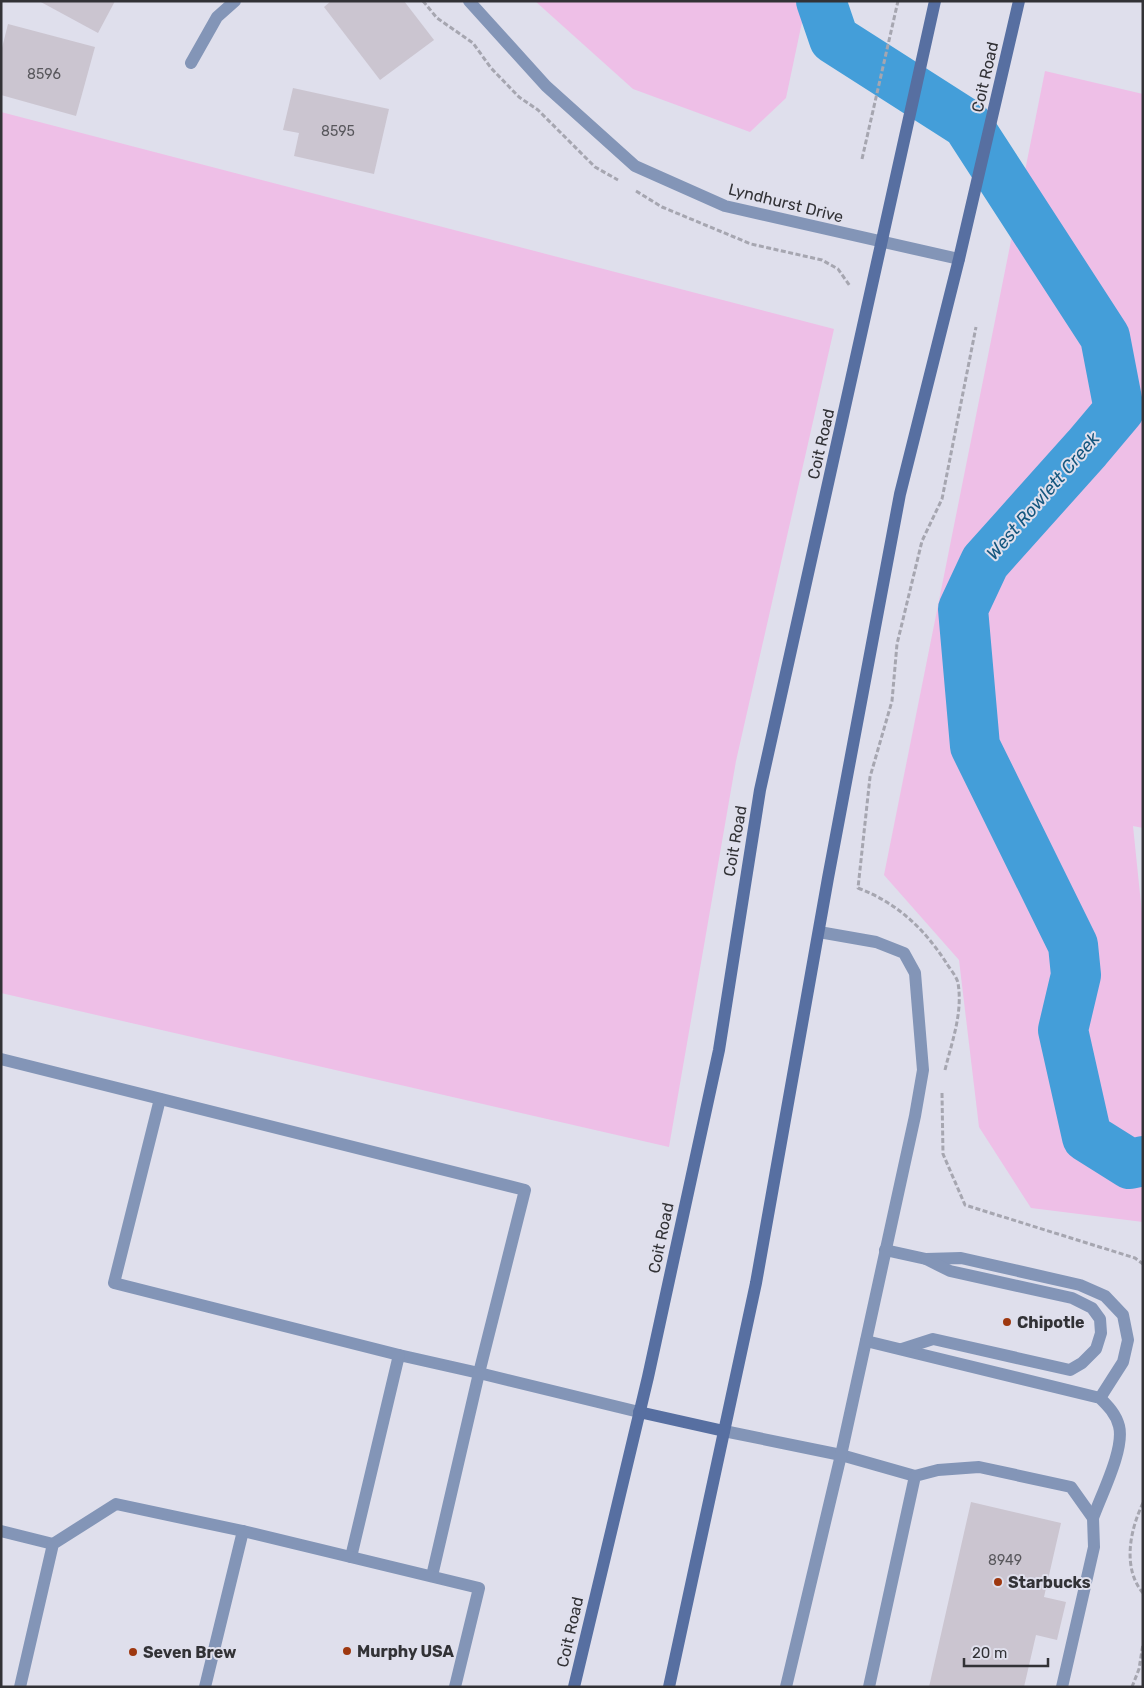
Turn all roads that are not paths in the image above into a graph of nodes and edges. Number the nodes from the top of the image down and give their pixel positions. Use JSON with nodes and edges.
{"nodes":[{"id":1,"x":235,"y":1,"type":"edge"},
{"id":2,"x":469,"y":1,"type":"edge"},
{"id":3,"x":935,"y":1,"type":"edge"},
{"id":4,"x":1019,"y":1,"type":"edge"},
{"id":5,"x":190,"y":63,"type":"dead end"},
{"id":6,"x":882,"y":243,"type":"junction"},
{"id":7,"x":959,"y":259,"type":"junction"},
{"id":8,"x":819,"y":932,"type":"junction"},
{"id":9,"x":1,"y":1059,"type":"edge"},
{"id":10,"x":160,"y":1099,"type":"junction"},
{"id":11,"x":885,"y":1250,"type":"junction"},
{"id":12,"x":926,"y":1259,"type":"junction"},
{"id":13,"x":866,"y":1341,"type":"junction"},
{"id":14,"x":902,"y":1349,"type":"junction"},
{"id":15,"x":399,"y":1355,"type":"junction"},
{"id":16,"x":479,"y":1373,"type":"junction"},
{"id":17,"x":1100,"y":1398,"type":"junction"},
{"id":18,"x":639,"y":1412,"type":"junction"},
{"id":19,"x":724,"y":1431,"type":"junction"},
{"id":20,"x":841,"y":1455,"type":"junction"},
{"id":21,"x":915,"y":1476,"type":"junction"},
{"id":22,"x":1093,"y":1518,"type":"junction"},
{"id":23,"x":1,"y":1531,"type":"edge"},
{"id":24,"x":243,"y":1531,"type":"junction"},
{"id":25,"x":53,"y":1544,"type":"junction"},
{"id":26,"x":351,"y":1557,"type":"junction"},
{"id":27,"x":432,"y":1576,"type":"junction"},
{"id":28,"x":20,"y":1687,"type":"edge"},
{"id":29,"x":205,"y":1687,"type":"edge"},
{"id":30,"x":455,"y":1687,"type":"edge"},
{"id":31,"x":574,"y":1687,"type":"edge"},
{"id":32,"x":669,"y":1687,"type":"edge"},
{"id":33,"x":786,"y":1687,"type":"edge"},
{"id":34,"x":869,"y":1687,"type":"edge"},
{"id":35,"x":1062,"y":1687,"type":"edge"}],
"edges":[{"from":1,"to":5,"type":"street"},
{"from":2,"to":6,"type":"street","name":"Lyndhurst Drive"},
{"from":3,"to":6,"type":"main road","name":"Coit Road"},
{"from":4,"to":7,"type":"main road","name":"Coit Road"},
{"from":6,"to":7,"type":"street","name":"Lyndhurst Drive"},
{"from":6,"to":18,"type":"main road","name":"Coit Road"},
{"from":7,"to":8,"type":"main road","name":"Coit Road"},
{"from":8,"to":11,"type":"street"},
{"from":8,"to":19,"type":"main road","name":"Coit Road"},
{"from":9,"to":10,"type":"street"},
{"from":10,"to":15,"type":"street"},
{"from":10,"to":16,"type":"street"},
{"from":11,"to":12,"type":"street"},
{"from":11,"to":13,"type":"street"},
{"from":12,"to":14,"type":"street"},
{"from":12,"to":17,"type":"street"},
{"from":13,"to":14,"type":"street"},
{"from":13,"to":20,"type":"street"},
{"from":14,"to":17,"type":"street"},
{"from":15,"to":16,"type":"street"},
{"from":15,"to":26,"type":"street"},
{"from":16,"to":18,"type":"street"},
{"from":16,"to":27,"type":"street"},
{"from":17,"to":22,"type":"street"},
{"from":18,"to":19,"type":"main road"},
{"from":18,"to":31,"type":"main road","name":"Coit Road"},
{"from":19,"to":20,"type":"street"},
{"from":19,"to":32,"type":"main road","name":"Coit Road"},
{"from":20,"to":21,"type":"street"},
{"from":20,"to":33,"type":"street"},
{"from":21,"to":22,"type":"street"},
{"from":21,"to":34,"type":"street"},
{"from":22,"to":35,"type":"street"},
{"from":23,"to":25,"type":"street"},
{"from":24,"to":25,"type":"street"},
{"from":24,"to":26,"type":"street"},
{"from":24,"to":29,"type":"street"},
{"from":25,"to":28,"type":"street"},
{"from":26,"to":27,"type":"street"},
{"from":27,"to":30,"type":"street"}]}
